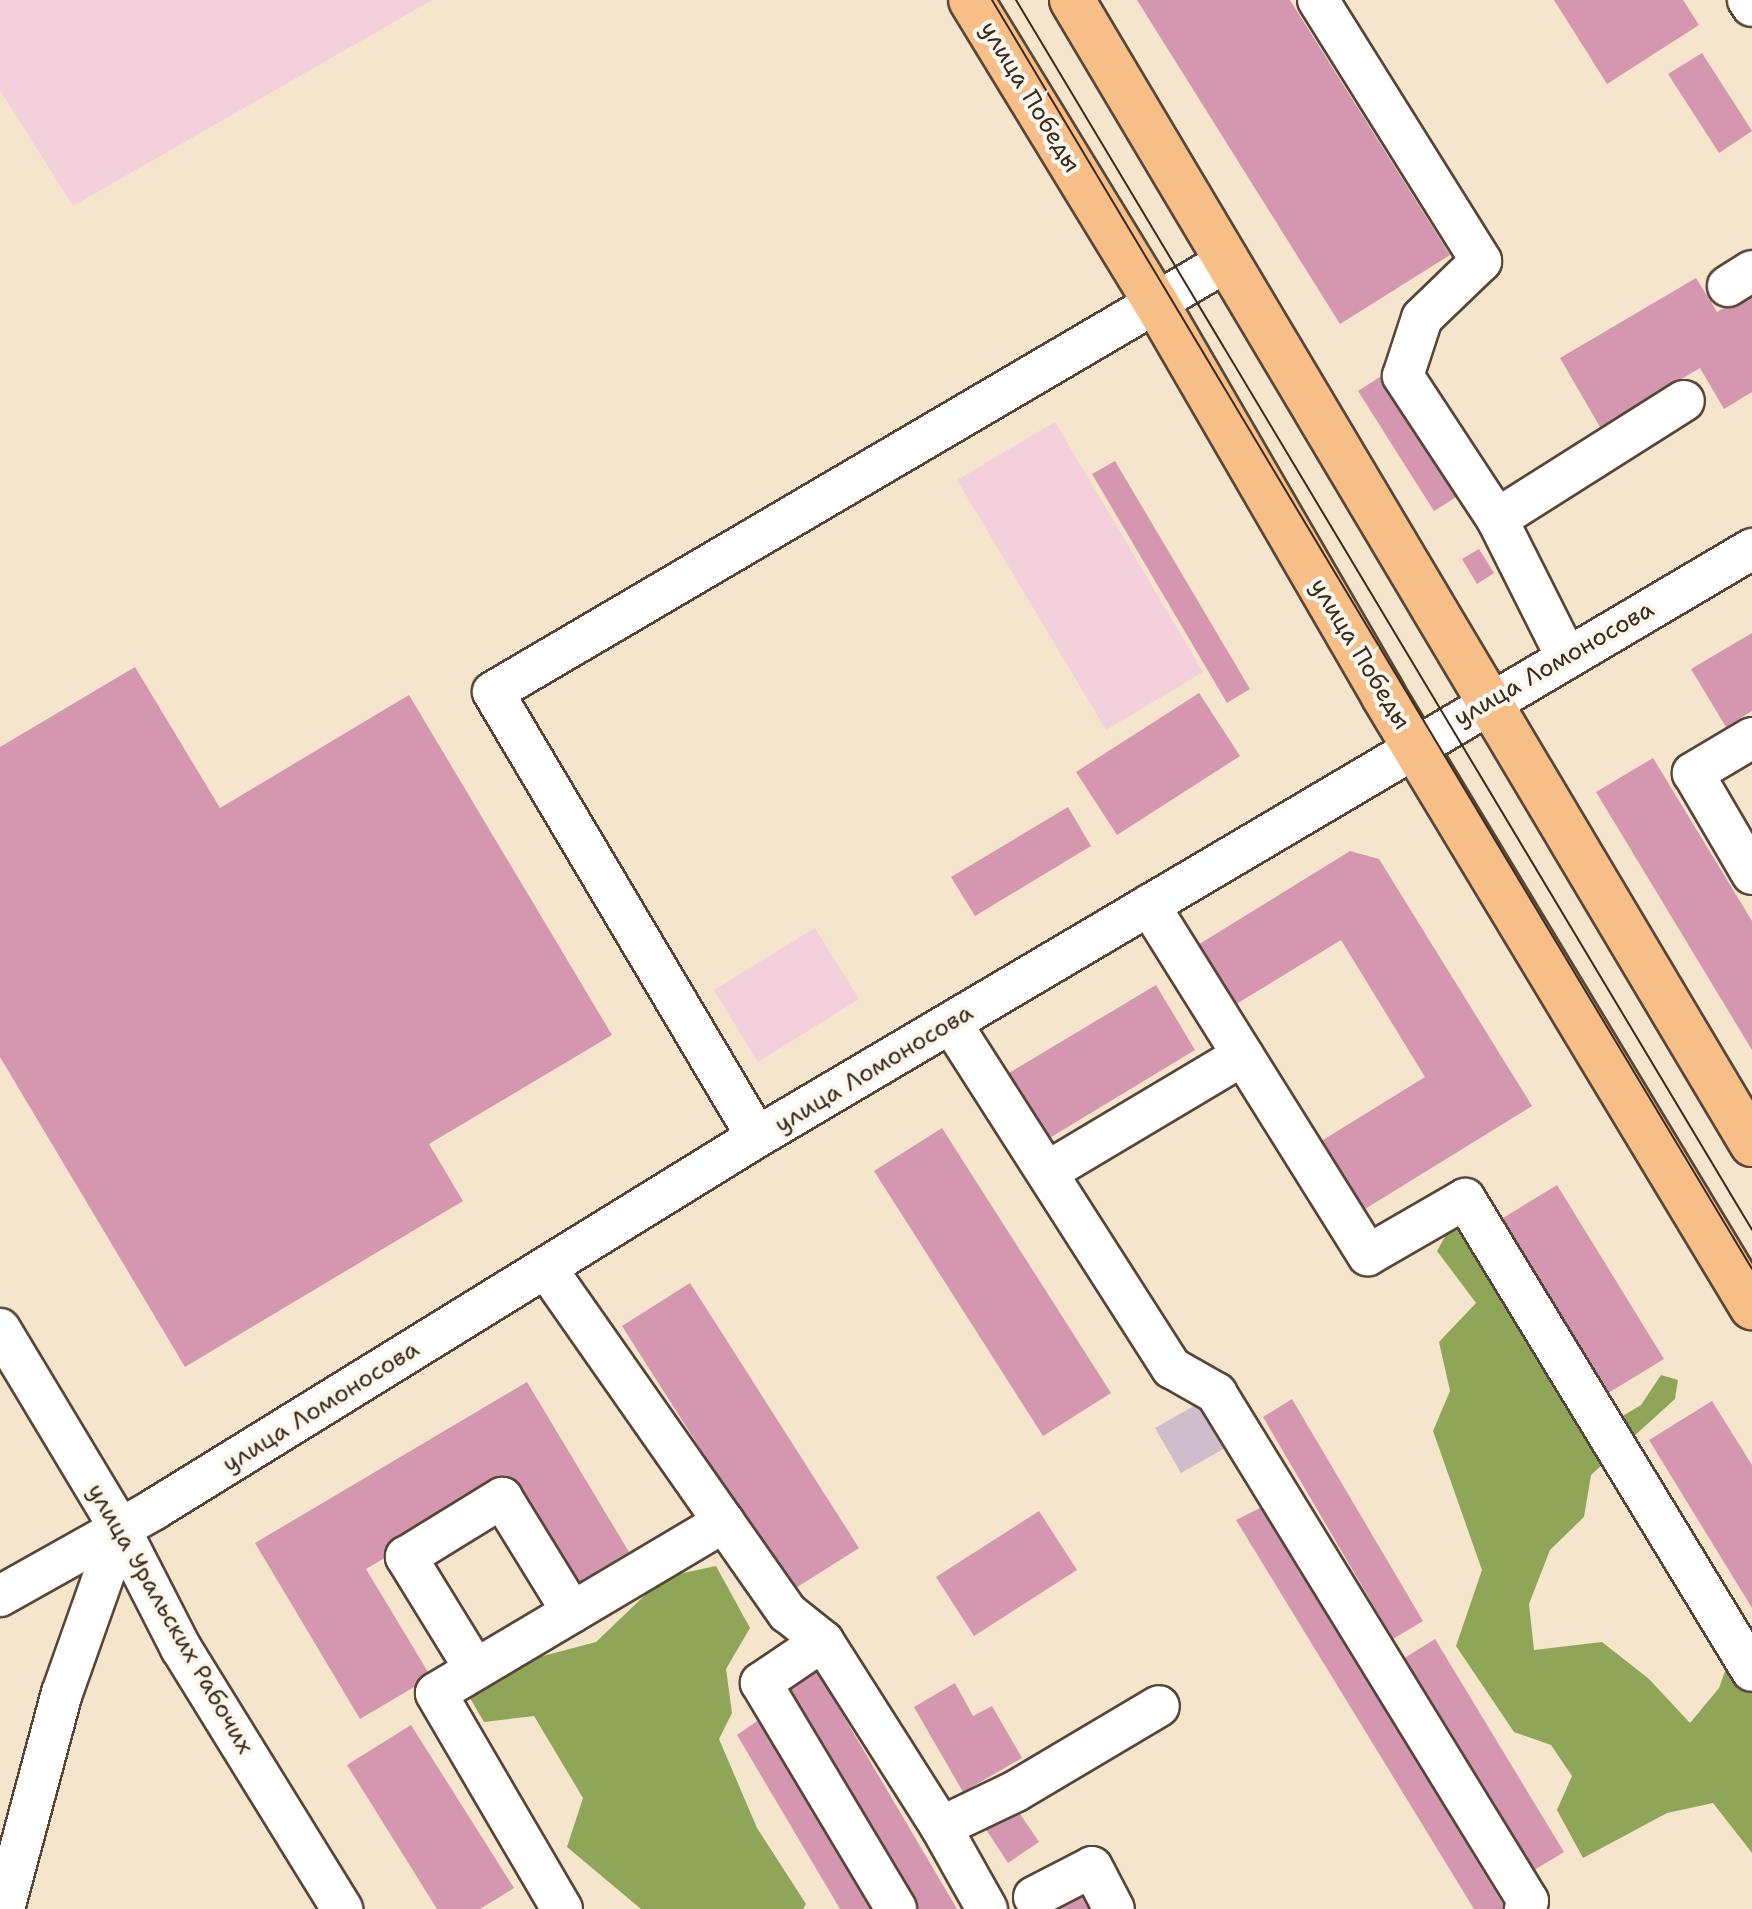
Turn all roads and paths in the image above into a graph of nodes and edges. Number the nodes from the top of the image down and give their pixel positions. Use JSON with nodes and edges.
{"nodes":[{"id":1,"x":971,"y":0,"type":"edge"},
{"id":2,"x":1072,"y":0,"type":"edge"},
{"id":3,"x":1318,"y":0,"type":"edge"},
{"id":4,"x":1748,"y":0,"type":"edge"},
{"id":5,"x":1752,"y":6,"type":"edge"},
{"id":6,"x":1227,"y":261,"type":"junction"},
{"id":7,"x":1155,"y":301,"type":"junction"},
{"id":8,"x":1684,"y":401,"type":"dead end"},
{"id":9,"x":1497,"y":519,"type":"junction"},
{"id":10,"x":1752,"y":549,"type":"edge"},
{"id":11,"x":1566,"y":656,"type":"junction"},
{"id":12,"x":1489,"y":702,"type":"junction"},
{"id":13,"x":1752,"y":738,"type":"edge"},
{"id":14,"x":1415,"y":746,"type":"junction"},
{"id":15,"x":1752,"y":874,"type":"edge"},
{"id":16,"x":1149,"y":905,"type":"junction"},
{"id":17,"x":951,"y":1023,"type":"junction"},
{"id":18,"x":1243,"y":1055,"type":"junction"},
{"id":19,"x":757,"y":1137,"type":"junction"},
{"id":20,"x":1752,"y":1144,"type":"edge"},
{"id":21,"x":1047,"y":1172,"type":"junction"},
{"id":22,"x":546,"y":1268,"type":"junction"},
{"id":23,"x":1752,"y":1307,"type":"edge"},
{"id":24,"x":0,"y":1329,"type":"edge"},
{"id":25,"x":724,"y":1522,"type":"junction"},
{"id":26,"x":120,"y":1529,"type":"junction"},
{"id":27,"x":0,"y":1596,"type":"edge"},
{"id":28,"x":572,"y":1612,"type":"junction"},
{"id":29,"x":823,"y":1641,"type":"junction"},
{"id":30,"x":475,"y":1669,"type":"junction"},
{"id":31,"x":1752,"y":1671,"type":"edge"},
{"id":32,"x":1159,"y":1706,"type":"dead end"},
{"id":33,"x":941,"y":1827,"type":"junction"},
{"id":34,"x":1034,"y":1897,"type":"dead end"},
{"id":35,"x":4,"y":1909,"type":"edge"},
{"id":36,"x":342,"y":1909,"type":"edge"},
{"id":37,"x":562,"y":1909,"type":"edge"},
{"id":38,"x":896,"y":1909,"type":"edge"},
{"id":39,"x":987,"y":1909,"type":"edge"},
{"id":40,"x":1114,"y":1909,"type":"edge"},
{"id":41,"x":1525,"y":1909,"type":"edge"}],
"edges":[{"from":1,"to":7,"type":"main road","name":"улица Победы"},
{"from":2,"to":6,"type":"main road"},
{"from":3,"to":9,"type":"street"},
{"from":4,"to":5,"type":"street"},
{"from":6,"to":7,"type":"street"},
{"from":6,"to":12,"type":"main road"},
{"from":7,"to":14,"type":"main road","name":"улица Победы"},
{"from":7,"to":19,"type":"street"},
{"from":8,"to":9,"type":"street"},
{"from":9,"to":11,"type":"street"},
{"from":10,"to":11,"type":"street","name":"улица Ломоносова"},
{"from":11,"to":12,"type":"street","name":"улица Ломоносова"},
{"from":12,"to":14,"type":"street","name":"улица Ломоносова"},
{"from":12,"to":20,"type":"main road"},
{"from":13,"to":15,"type":"street"},
{"from":14,"to":16,"type":"street","name":"улица Ломоносова"},
{"from":14,"to":23,"type":"main road","name":"улица Победы"},
{"from":16,"to":17,"type":"street","name":"улица Ломоносова"},
{"from":16,"to":18,"type":"street"},
{"from":17,"to":19,"type":"street","name":"улица Ломоносова"},
{"from":17,"to":21,"type":"street"},
{"from":18,"to":21,"type":"street"},
{"from":18,"to":31,"type":"street"},
{"from":19,"to":22,"type":"street","name":"улица Ломоносова"},
{"from":21,"to":41,"type":"street"},
{"from":22,"to":25,"type":"street"},
{"from":22,"to":26,"type":"street","name":"улица Ломоносова"},
{"from":24,"to":26,"type":"street","name":"улица Уральских Рабочих"},
{"from":25,"to":28,"type":"street"},
{"from":25,"to":29,"type":"street"},
{"from":26,"to":27,"type":"street","name":"улица Ломоносова"},
{"from":26,"to":35,"type":"street"},
{"from":26,"to":36,"type":"street","name":"улица Уральских Рабочих"},
{"from":28,"to":30,"type":"street"},
{"from":28,"to":30,"type":"street"},
{"from":29,"to":33,"type":"street"},
{"from":29,"to":38,"type":"street"},
{"from":30,"to":37,"type":"street"},
{"from":32,"to":33,"type":"street"},
{"from":33,"to":39,"type":"street"},
{"from":34,"to":40,"type":"street"}]}
